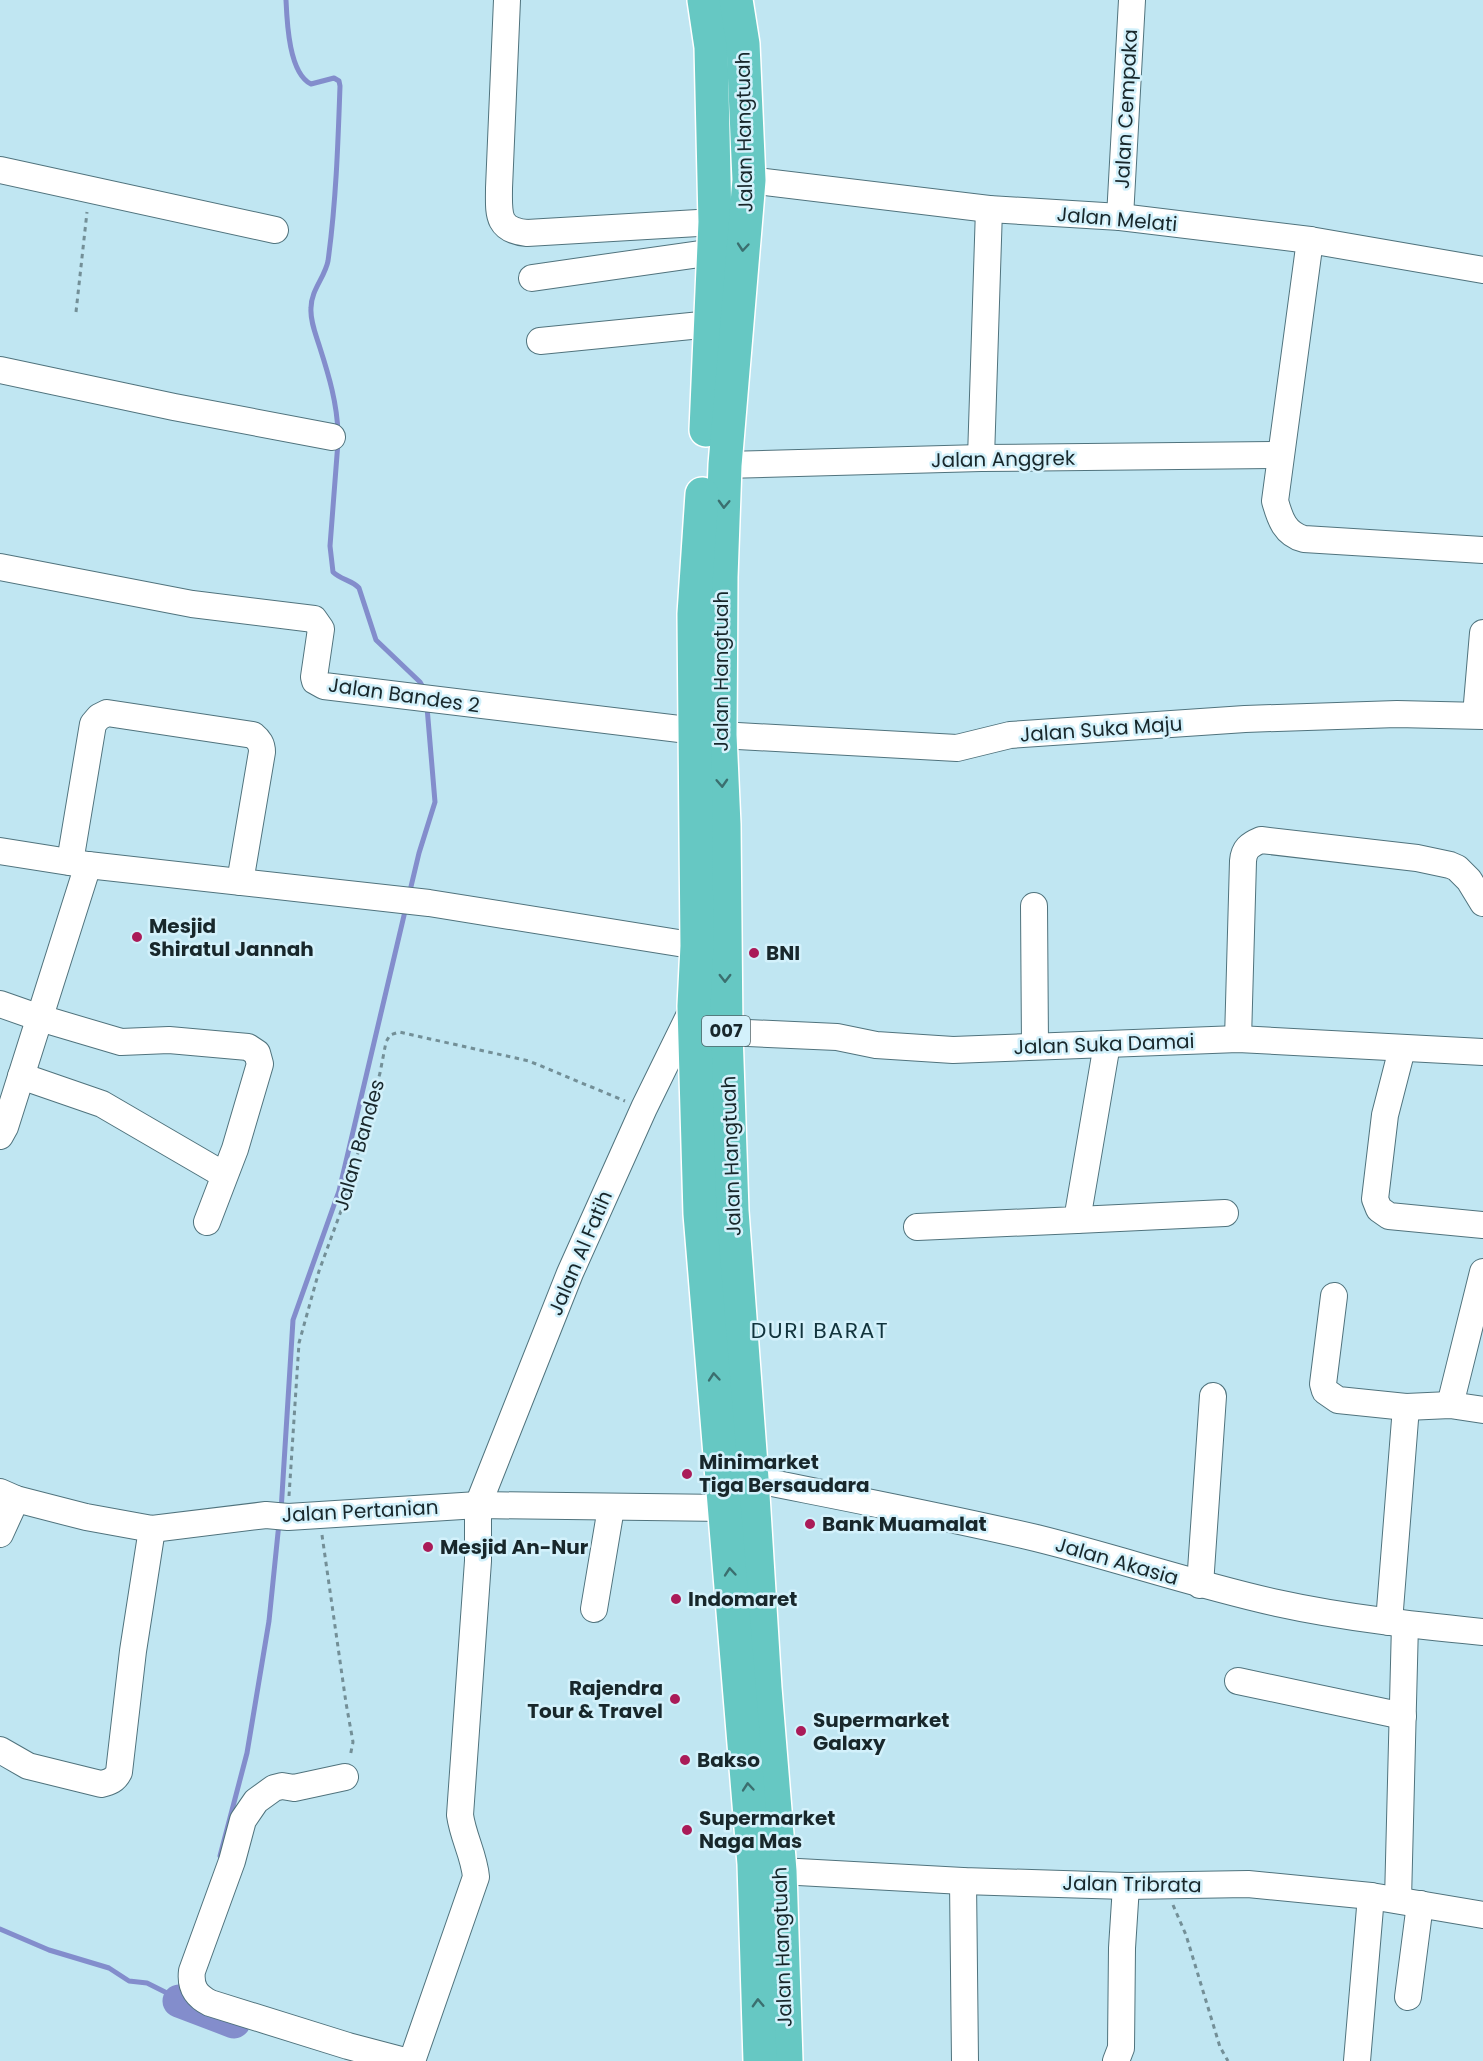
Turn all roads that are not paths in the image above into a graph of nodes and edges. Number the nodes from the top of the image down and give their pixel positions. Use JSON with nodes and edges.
{"nodes":[{"id":1,"x":507,"y":0,"type":"edge"},
{"id":2,"x":704,"y":0,"type":"edge"},
{"id":3,"x":736,"y":0,"type":"edge"},
{"id":4,"x":1132,"y":0,"type":"edge"},
{"id":5,"x":743,"y":44,"type":"junction"},
{"id":6,"x":711,"y":47,"type":"junction"},
{"id":7,"x":0,"y":170,"type":"edge"},
{"id":8,"x":749,"y":180,"type":"junction"},
{"id":9,"x":989,"y":209,"type":"junction"},
{"id":10,"x":1120,"y":217,"type":"junction"},
{"id":11,"x":274,"y":230,"type":"dead end"},
{"id":12,"x":714,"y":237,"type":"junction"},
{"id":13,"x":1310,"y":240,"type":"junction"},
{"id":14,"x":1483,"y":270,"type":"edge"},
{"id":15,"x":532,"y":278,"type":"dead end"},
{"id":16,"x":711,"y":324,"type":"junction"},
{"id":17,"x":540,"y":341,"type":"dead end"},
{"id":18,"x":0,"y":370,"type":"edge"},
{"id":19,"x":333,"y":437,"type":"dead end"},
{"id":20,"x":1280,"y":455,"type":"junction"},
{"id":21,"x":981,"y":458,"type":"junction"},
{"id":22,"x":725,"y":465,"type":"junction"},
{"id":23,"x":1483,"y":550,"type":"edge"},
{"id":24,"x":0,"y":567,"type":"edge"},
{"id":25,"x":1483,"y":633,"type":"edge"},
{"id":26,"x":1479,"y":716,"type":"edge"},
{"id":27,"x":708,"y":733,"type":"junction"},
{"id":28,"x":710,"y":824,"type":"junction"},
{"id":29,"x":0,"y":851,"type":"edge"},
{"id":30,"x":79,"y":863,"type":"junction"},
{"id":31,"x":240,"y":882,"type":"junction"},
{"id":32,"x":1483,"y":903,"type":"edge"},
{"id":33,"x":1034,"y":906,"type":"dead end"},
{"id":34,"x":697,"y":946,"type":"junction"},
{"id":35,"x":0,"y":1004,"type":"edge"},
{"id":36,"x":694,"y":1006,"type":"junction"},
{"id":37,"x":40,"y":1018,"type":"junction"},
{"id":38,"x":726,"y":1032,"type":"junction"},
{"id":39,"x":1238,"y":1039,"type":"junction"},
{"id":40,"x":1107,"y":1044,"type":"junction"},
{"id":41,"x":1035,"y":1046,"type":"junction"},
{"id":42,"x":1402,"y":1049,"type":"junction"},
{"id":43,"x":1483,"y":1052,"type":"edge"},
{"id":44,"x":21,"y":1076,"type":"junction"},
{"id":45,"x":2,"y":1130,"type":"edge"},
{"id":46,"x":224,"y":1175,"type":"junction"},
{"id":47,"x":1225,"y":1213,"type":"dead end"},
{"id":48,"x":1077,"y":1220,"type":"junction"},
{"id":49,"x":207,"y":1222,"type":"dead end"},
{"id":50,"x":1483,"y":1225,"type":"edge"},
{"id":51,"x":917,"y":1227,"type":"dead end"},
{"id":52,"x":1483,"y":1272,"type":"edge"},
{"id":53,"x":1334,"y":1296,"type":"dead end"},
{"id":54,"x":1213,"y":1396,"type":"dead end"},
{"id":55,"x":1450,"y":1405,"type":"junction"},
{"id":56,"x":1406,"y":1407,"type":"junction"},
{"id":57,"x":1483,"y":1410,"type":"edge"},
{"id":58,"x":752,"y":1479,"type":"junction"},
{"id":59,"x":8,"y":1496,"type":"edge"},
{"id":60,"x":478,"y":1504,"type":"junction"},
{"id":61,"x":611,"y":1508,"type":"junction"},
{"id":62,"x":725,"y":1508,"type":"junction"},
{"id":63,"x":152,"y":1528,"type":"junction"},
{"id":64,"x":0,"y":1534,"type":"edge"},
{"id":65,"x":1200,"y":1585,"type":"junction"},
{"id":66,"x":594,"y":1609,"type":"dead end"},
{"id":67,"x":1397,"y":1623,"type":"junction"},
{"id":68,"x":1483,"y":1632,"type":"edge"},
{"id":69,"x":1238,"y":1682,"type":"dead end"},
{"id":70,"x":1403,"y":1716,"type":"junction"},
{"id":71,"x":0,"y":1750,"type":"edge"},
{"id":72,"x":345,"y":1777,"type":"road end"},
{"id":73,"x":780,"y":1871,"type":"junction"},
{"id":74,"x":963,"y":1881,"type":"junction"},
{"id":75,"x":1126,"y":1886,"type":"junction"},
{"id":76,"x":1371,"y":1896,"type":"junction"},
{"id":77,"x":1409,"y":1902,"type":"junction"},
{"id":78,"x":1483,"y":1915,"type":"edge"},
{"id":79,"x":1408,"y":1996,"type":"dead end"},
{"id":80,"x":405,"y":2061,"type":"edge"},
{"id":81,"x":412,"y":2061,"type":"edge"},
{"id":82,"x":760,"y":2061,"type":"edge"},
{"id":83,"x":786,"y":2061,"type":"edge"},
{"id":84,"x":965,"y":2061,"type":"edge"},
{"id":85,"x":1116,"y":2061,"type":"edge"},
{"id":86,"x":1357,"y":2061,"type":"edge"}],
"edges":[{"from":1,"to":12,"type":"street"},
{"from":2,"to":6,"type":"highway","name":"Jalan Hangtuah","number":"007"},
{"from":3,"to":5,"type":"highway","name":"Jalan Hangtuah","number":"007"},
{"from":4,"to":10,"type":"street","name":"Jalan Cempaka"},
{"from":5,"to":6,"type":"highway"},
{"from":5,"to":8,"type":"highway","name":"Jalan Hangtuah","number":"007"},
{"from":6,"to":12,"type":"highway","name":"Jalan Hangtuah","number":"007"},
{"from":7,"to":11,"type":"street"},
{"from":8,"to":9,"type":"street","name":"Jalan Melati"},
{"from":8,"to":22,"type":"highway","name":"Jalan Hangtuah","number":"007","one_way":true},
{"from":9,"to":10,"type":"street","name":"Jalan Melati"},
{"from":9,"to":21,"type":"street"},
{"from":10,"to":13,"type":"street","name":"Jalan Melati"},
{"from":12,"to":15,"type":"street"},
{"from":12,"to":16,"type":"highway","name":"Jalan Hangtuah","number":"007"},
{"from":13,"to":14,"type":"street","name":"Jalan Melati"},
{"from":13,"to":20,"type":"street"},
{"from":16,"to":17,"type":"street"},
{"from":16,"to":27,"type":"highway","name":"Jalan Hangtuah","number":"007"},
{"from":18,"to":19,"type":"street"},
{"from":20,"to":21,"type":"street","name":"Jalan Anggrek"},
{"from":20,"to":23,"type":"street"},
{"from":21,"to":22,"type":"street","name":"Jalan Anggrek"},
{"from":22,"to":27,"type":"highway","name":"Jalan Hangtuah","number":"007","one_way":true},
{"from":24,"to":27,"type":"street","name":"Jalan Bandes 2"},
{"from":25,"to":26,"type":"street"},
{"from":26,"to":27,"type":"street","name":"Jalan Suka Maju"},
{"from":27,"to":28,"type":"highway","name":"Jalan Hangtuah","number":"007"},
{"from":28,"to":34,"type":"highway","name":"Jalan Hangtuah","number":"007"},
{"from":28,"to":38,"type":"highway","name":"Jalan Hangtuah","number":"007","one_way":true},
{"from":29,"to":30,"type":"street"},
{"from":30,"to":31,"type":"street"},
{"from":30,"to":31,"type":"street"},
{"from":30,"to":37,"type":"street"},
{"from":31,"to":34,"type":"street"},
{"from":32,"to":39,"type":"street"},
{"from":33,"to":41,"type":"street"},
{"from":34,"to":36,"type":"highway","name":"Jalan Hangtuah","number":"007"},
{"from":35,"to":37,"type":"street"},
{"from":36,"to":60,"type":"street","name":"Jalan Al Fatih"},
{"from":62,"to":36,"type":"highway","name":"Jalan Hangtuah","number":"007","one_way":true},
{"from":37,"to":44,"type":"street"},
{"from":37,"to":46,"type":"street"},
{"from":38,"to":41,"type":"street","name":"Jalan Suka Damai"},
{"from":38,"to":58,"type":"highway","name":"Jalan Hangtuah","number":"007"},
{"from":39,"to":40,"type":"street","name":"Jalan Suka Damai"},
{"from":39,"to":42,"type":"street","name":"Jalan Suka Damai"},
{"from":40,"to":41,"type":"street","name":"Jalan Suka Damai"},
{"from":40,"to":48,"type":"street"},
{"from":42,"to":43,"type":"street","name":"Jalan Suka Damai"},
{"from":42,"to":50,"type":"street"},
{"from":44,"to":45,"type":"street"},
{"from":44,"to":46,"type":"street"},
{"from":46,"to":49,"type":"street"},
{"from":47,"to":48,"type":"street"},
{"from":48,"to":51,"type":"street"},
{"from":52,"to":55,"type":"street"},
{"from":53,"to":56,"type":"street"},
{"from":54,"to":65,"type":"street"},
{"from":55,"to":56,"type":"street"},
{"from":55,"to":57,"type":"street"},
{"from":56,"to":67,"type":"street"},
{"from":58,"to":65,"type":"street","name":"Jalan Akasia"},
{"from":58,"to":73,"type":"highway","name":"Jalan Hangtuah","number":"007"},
{"from":59,"to":63,"type":"street","name":"Jalan Pertanian"},
{"from":59,"to":64,"type":"street"},
{"from":60,"to":61,"type":"street","name":"Jalan Pertanian"},
{"from":60,"to":63,"type":"street","name":"Jalan Pertanian"},
{"from":60,"to":81,"type":"street"},
{"from":61,"to":62,"type":"street","name":"Jalan Pertanian"},
{"from":61,"to":66,"type":"street"},
{"from":82,"to":62,"type":"highway","name":"Jalan Hangtuah","number":"007","one_way":true},
{"from":63,"to":71,"type":"street"},
{"from":65,"to":67,"type":"street","name":"Jalan Akasia"},
{"from":67,"to":68,"type":"street","name":"Jalan Akasia"},
{"from":67,"to":70,"type":"street"},
{"from":69,"to":70,"type":"street"},
{"from":70,"to":77,"type":"street"},
{"from":72,"to":80,"type":"street"},
{"from":73,"to":74,"type":"street","name":"Jalan Tribrata"},
{"from":73,"to":83,"type":"highway","name":"Jalan Hangtuah","number":"007"},
{"from":74,"to":75,"type":"street","name":"Jalan Tribrata"},
{"from":74,"to":84,"type":"street"},
{"from":75,"to":76,"type":"street","name":"Jalan Tribrata"},
{"from":75,"to":85,"type":"street"},
{"from":76,"to":77,"type":"street","name":"Jalan Tribrata"},
{"from":76,"to":86,"type":"street"},
{"from":77,"to":78,"type":"street","name":"Jalan Tribrata"},
{"from":77,"to":79,"type":"street"}]}
